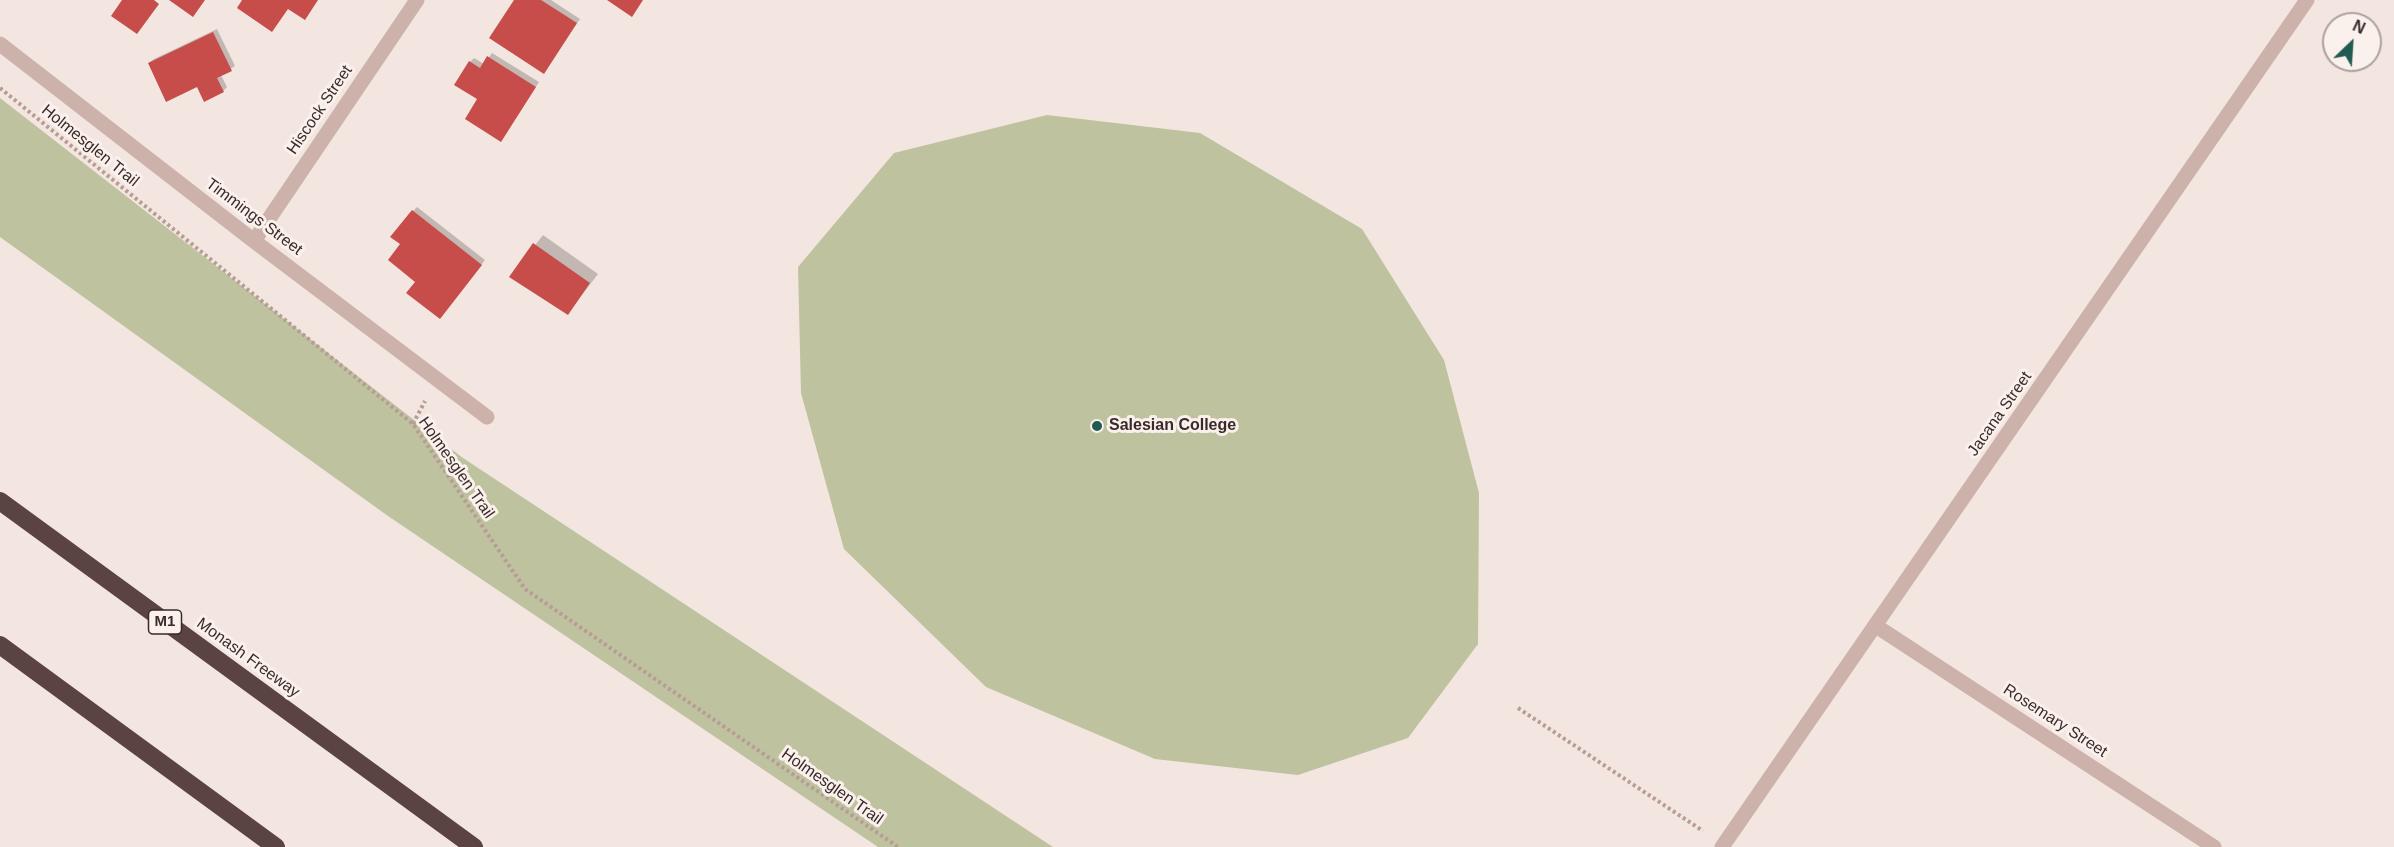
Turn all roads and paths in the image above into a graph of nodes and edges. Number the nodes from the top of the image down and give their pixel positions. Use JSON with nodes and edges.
{"nodes":[{"id":1,"x":417,"y":0,"type":"edge"},
{"id":2,"x":2307,"y":0,"type":"edge"},
{"id":3,"x":0,"y":44,"type":"edge"},
{"id":4,"x":0,"y":88,"type":"edge"},
{"id":5,"x":254,"y":241,"type":"junction"},
{"id":6,"x":487,"y":417,"type":"dead end"},
{"id":7,"x":0,"y":501,"type":"edge"},
{"id":8,"x":1876,"y":626,"type":"junction"},
{"id":9,"x":0,"y":645,"type":"edge"},
{"id":10,"x":1518,"y":708,"type":"dead end"},
{"id":11,"x":1723,"y":846,"type":"edge"},
{"id":12,"x":276,"y":847,"type":"edge"},
{"id":13,"x":474,"y":847,"type":"edge"},
{"id":14,"x":898,"y":847,"type":"edge"},
{"id":15,"x":2214,"y":847,"type":"edge"}],
"edges":[{"from":1,"to":5,"type":"street","name":"Hiscock Street"},
{"from":2,"to":8,"type":"street","name":"Jacana Street"},
{"from":3,"to":5,"type":"street","name":"Timmings Street"},
{"from":4,"to":14,"type":"path","name":"Holmesglen Trail"},
{"from":5,"to":6,"type":"street","name":"Timmings Street"},
{"from":7,"to":13,"type":"highway","name":"Monash Freeway","number":"M1"},
{"from":8,"to":11,"type":"street","name":"Jacana Street"},
{"from":8,"to":15,"type":"street","name":"Rosemary Street"},
{"from":9,"to":12,"type":"highway"},
{"from":10,"to":11,"type":"path"}]}
